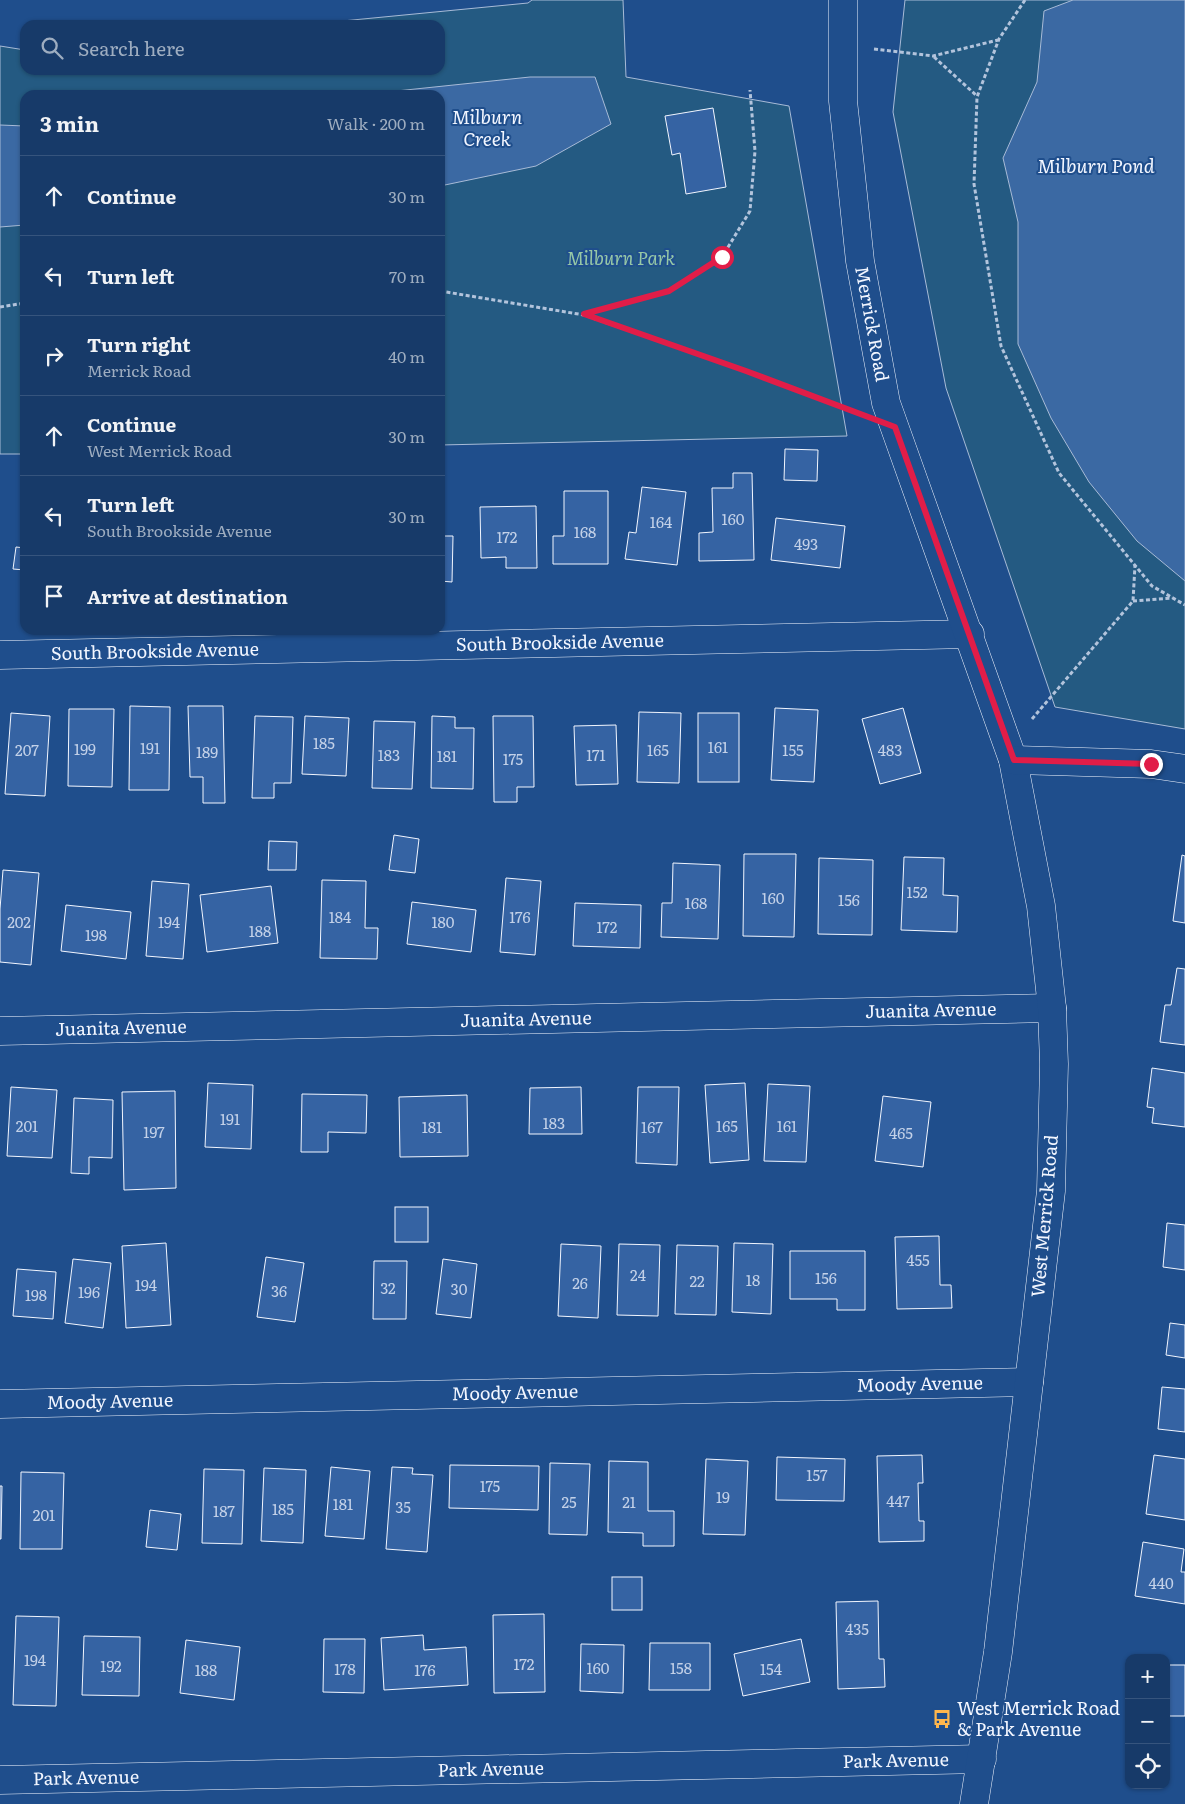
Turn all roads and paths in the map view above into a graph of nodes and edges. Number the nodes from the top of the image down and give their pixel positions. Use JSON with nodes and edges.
{"nodes":[{"id":1,"x":843,"y":0,"type":"edge"},
{"id":2,"x":1025,"y":0,"type":"edge"},
{"id":3,"x":999,"y":39,"type":"junction"},
{"id":4,"x":843,"y":45,"type":"junction"},
{"id":5,"x":933,"y":56,"type":"junction"},
{"id":6,"x":750,"y":90,"type":"dead end"},
{"id":7,"x":977,"y":97,"type":"junction"},
{"id":8,"x":445,"y":292,"type":"edge"},
{"id":9,"x":20,"y":304,"type":"edge"},
{"id":10,"x":0,"y":307,"type":"edge"},
{"id":11,"x":584,"y":314,"type":"junction"},
{"id":12,"x":895,"y":427,"type":"junction"},
{"id":13,"x":1135,"y":564,"type":"junction"},
{"id":14,"x":1174,"y":598,"type":"junction"},
{"id":15,"x":1132,"y":601,"type":"junction"},
{"id":16,"x":1185,"y":605,"type":"edge"},
{"id":17,"x":970,"y":634,"type":"junction"},
{"id":18,"x":0,"y":656,"type":"edge"},
{"id":19,"x":1011,"y":753,"type":"junction"},
{"id":20,"x":1185,"y":769,"type":"edge"},
{"id":21,"x":1052,"y":1008,"type":"junction"},
{"id":22,"x":0,"y":1031,"type":"edge"},
{"id":23,"x":1029,"y":1382,"type":"junction"},
{"id":24,"x":0,"y":1404,"type":"edge"},
{"id":25,"x":982,"y":1759,"type":"junction"},
{"id":26,"x":0,"y":1780,"type":"edge"},
{"id":27,"x":974,"y":1804,"type":"edge"}],
"edges":[{"from":1,"to":4,"type":"street","name":"Merrick Road"},
{"from":2,"to":3,"type":"path"},
{"from":3,"to":5,"type":"path"},
{"from":3,"to":7,"type":"path"},
{"from":4,"to":5,"type":"path"},
{"from":4,"to":12,"type":"street","name":"Merrick Road"},
{"from":5,"to":7,"type":"path"},
{"from":6,"to":11,"type":"path"},
{"from":7,"to":13,"type":"path"},
{"from":8,"to":11,"type":"path"},
{"from":9,"to":10,"type":"path"},
{"from":11,"to":12,"type":"path"},
{"from":12,"to":17,"type":"street","name":"Merrick Road"},
{"from":13,"to":14,"type":"path"},
{"from":13,"to":15,"type":"path"},
{"from":14,"to":15,"type":"path"},
{"from":14,"to":16,"type":"path"},
{"from":15,"to":19,"type":"path"},
{"from":17,"to":18,"type":"street","name":"South Brookside Avenue"},
{"from":17,"to":19,"type":"street","name":"West Merrick Road"},
{"from":19,"to":20,"type":"street"},
{"from":19,"to":21,"type":"street","name":"West Merrick Road"},
{"from":21,"to":22,"type":"street","name":"Juanita Avenue"},
{"from":21,"to":23,"type":"street","name":"West Merrick Road"},
{"from":23,"to":24,"type":"street","name":"Moody Avenue"},
{"from":23,"to":25,"type":"street","name":"West Merrick Road"},
{"from":25,"to":26,"type":"street","name":"Park Avenue"},
{"from":25,"to":27,"type":"street","name":"West Merrick Road"}]}
